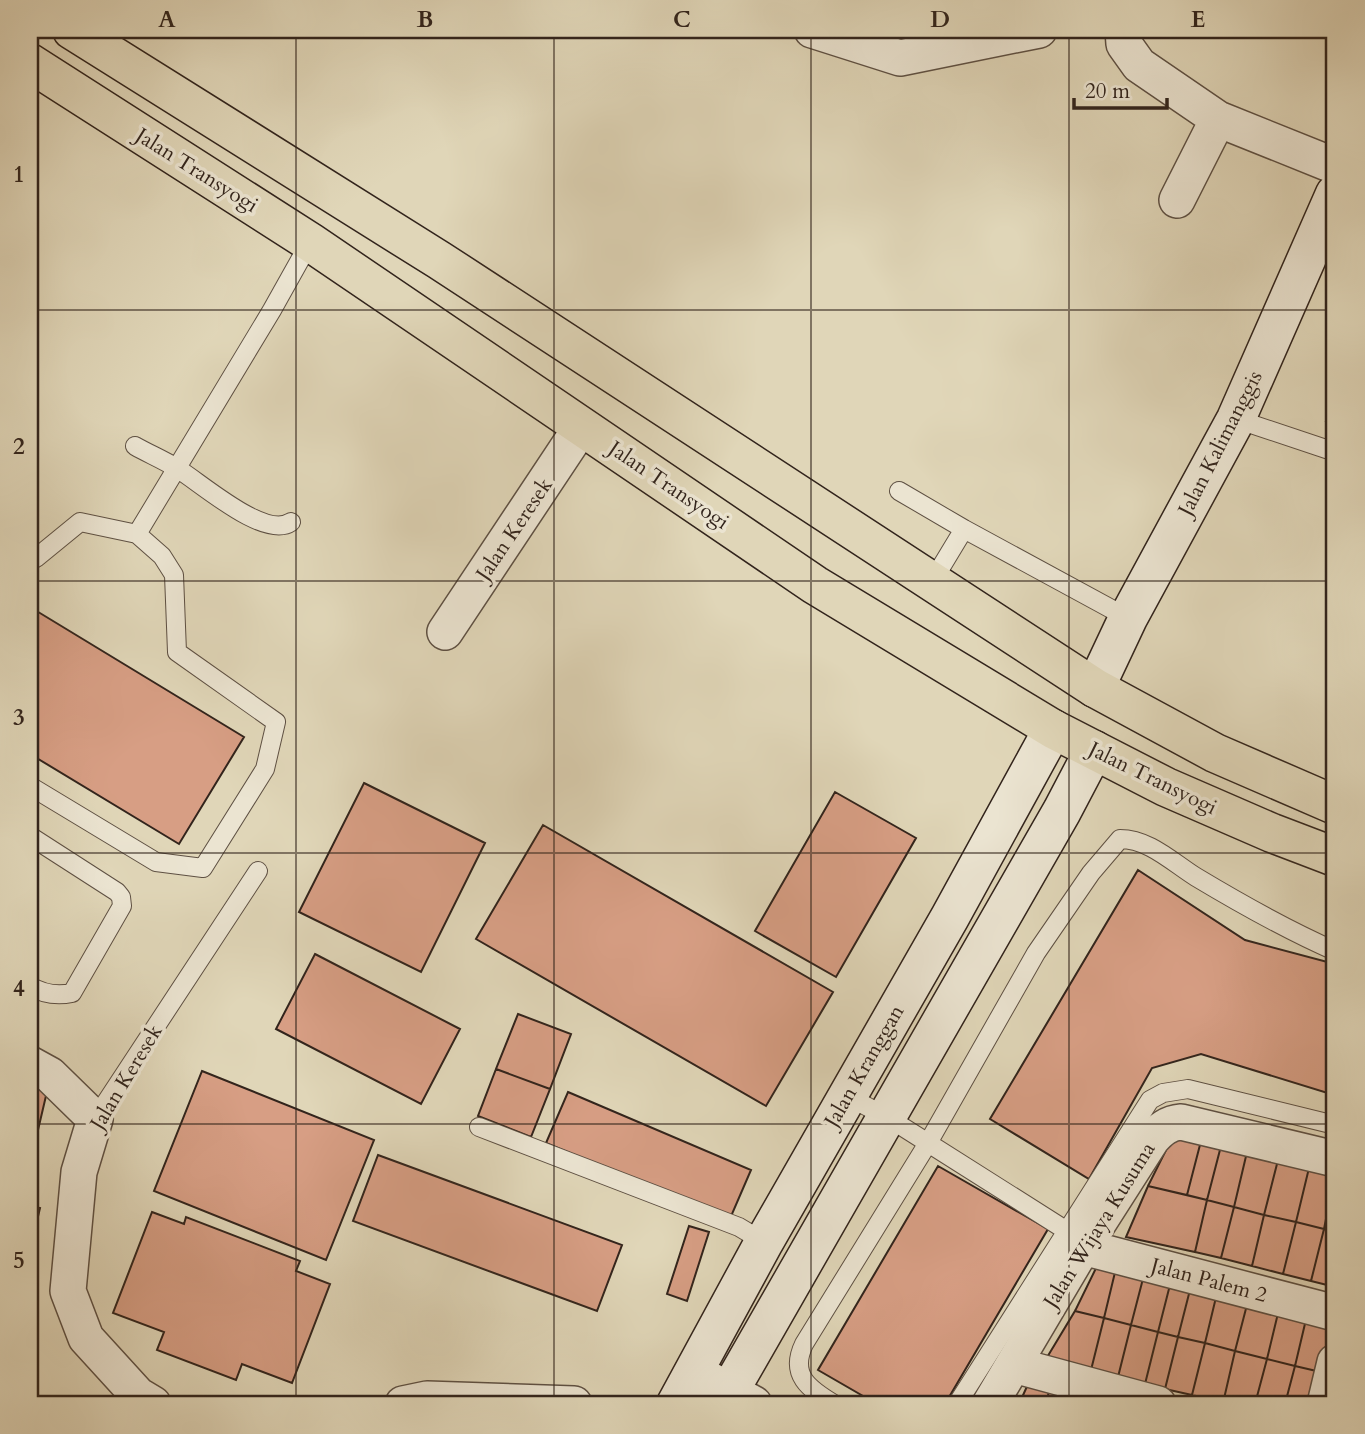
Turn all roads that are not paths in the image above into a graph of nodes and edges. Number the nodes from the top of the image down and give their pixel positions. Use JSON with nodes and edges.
{"nodes":[{"id":1,"x":72,"y":30,"type":"edge"},
{"id":2,"x":812,"y":30,"type":"edge"},
{"id":3,"x":1039,"y":30,"type":"edge"},
{"id":4,"x":1123,"y":30,"type":"edge"},
{"id":5,"x":30,"y":63,"type":"edge"},
{"id":6,"x":1218,"y":119,"type":"junction"},
{"id":7,"x":1335,"y":166,"type":"edge"},
{"id":8,"x":1335,"y":194,"type":"edge"},
{"id":9,"x":1177,"y":201,"type":"dead end"},
{"id":10,"x":310,"y":242,"type":"junction"},
{"id":11,"x":1236,"y":419,"type":"junction"},
{"id":12,"x":582,"y":426,"type":"junction"},
{"id":13,"x":135,"y":446,"type":"dead end"},
{"id":14,"x":1335,"y":452,"type":"edge"},
{"id":15,"x":176,"y":468,"type":"junction"},
{"id":16,"x":899,"y":491,"type":"dead end"},
{"id":17,"x":291,"y":522,"type":"dead end"},
{"id":18,"x":964,"y":529,"type":"junction"},
{"id":19,"x":137,"y":534,"type":"junction"},
{"id":20,"x":30,"y":558,"type":"edge"},
{"id":21,"x":932,"y":582,"type":"junction"},
{"id":22,"x":1128,"y":618,"type":"junction"},
{"id":23,"x":445,"y":632,"type":"dead end"},
{"id":24,"x":1095,"y":688,"type":"junction"},
{"id":25,"x":1053,"y":729,"type":"junction"},
{"id":26,"x":1094,"y":750,"type":"junction"},
{"id":27,"x":30,"y":786,"type":"edge"},
{"id":28,"x":1023,"y":787,"type":"junction"},
{"id":29,"x":1335,"y":804,"type":"edge"},
{"id":30,"x":1062,"y":810,"type":"junction"},
{"id":31,"x":30,"y":836,"type":"edge"},
{"id":32,"x":1335,"y":858,"type":"edge"},
{"id":33,"x":258,"y":871,"type":"dead end"},
{"id":34,"x":1335,"y":951,"type":"edge"},
{"id":35,"x":30,"y":986,"type":"edge"},
{"id":36,"x":30,"y":1064,"type":"edge"},
{"id":37,"x":847,"y":1096,"type":"junction"},
{"id":38,"x":887,"y":1117,"type":"junction"},
{"id":39,"x":95,"y":1119,"type":"junction"},
{"id":40,"x":1335,"y":1125,"type":"edge"},
{"id":41,"x":479,"y":1127,"type":"dead end"},
{"id":42,"x":928,"y":1143,"type":"junction"},
{"id":43,"x":1335,"y":1159,"type":"edge"},
{"id":44,"x":1075,"y":1239,"type":"junction"},
{"id":45,"x":764,"y":1242,"type":"junction"},
{"id":46,"x":1335,"y":1314,"type":"edge"},
{"id":47,"x":1335,"y":1362,"type":"edge"},
{"id":48,"x":1014,"y":1365,"type":"junction"},
{"id":49,"x":720,"y":1393,"type":"edge"},
{"id":50,"x":153,"y":1404,"type":"edge"},
{"id":51,"x":403,"y":1404,"type":"edge"},
{"id":52,"x":574,"y":1404,"type":"edge"},
{"id":53,"x":676,"y":1404,"type":"edge"},
{"id":54,"x":834,"y":1404,"type":"edge"},
{"id":55,"x":957,"y":1404,"type":"edge"},
{"id":56,"x":990,"y":1404,"type":"edge"},
{"id":57,"x":1158,"y":1404,"type":"edge"},
{"id":58,"x":1325,"y":1404,"type":"edge"}],
"edges":[{"from":1,"to":21,"type":"highway"},
{"from":2,"to":3,"type":"street"},
{"from":4,"to":6,"type":"street"},
{"from":5,"to":10,"type":"highway","name":"Jalan Transyogi"},
{"from":6,"to":7,"type":"street"},
{"from":6,"to":9,"type":"street"},
{"from":8,"to":11,"type":"main road","name":"Jalan Kalimanggis"},
{"from":10,"to":12,"type":"highway","name":"Jalan Transyogi"},
{"from":10,"to":15,"type":"lane"},
{"from":11,"to":14,"type":"lane"},
{"from":11,"to":22,"type":"main road","name":"Jalan Kalimanggis"},
{"from":12,"to":23,"type":"street","name":"Jalan Keresek"},
{"from":12,"to":25,"type":"highway","name":"Jalan Transyogi"},
{"from":13,"to":15,"type":"lane"},
{"from":15,"to":17,"type":"lane"},
{"from":15,"to":19,"type":"lane"},
{"from":16,"to":18,"type":"lane"},
{"from":18,"to":21,"type":"lane"},
{"from":18,"to":22,"type":"lane"},
{"from":19,"to":20,"type":"lane"},
{"from":19,"to":27,"type":"lane"},
{"from":21,"to":24,"type":"highway"},
{"from":22,"to":24,"type":"main road","name":"Jalan Kalimanggis"},
{"from":24,"to":29,"type":"highway"},
{"from":25,"to":26,"type":"highway","name":"Jalan Transyogi"},
{"from":25,"to":28,"type":"main road","name":"Jalan Kranggan"},
{"from":26,"to":30,"type":"main road","name":"Jalan Kranggan"},
{"from":26,"to":32,"type":"highway","name":"Jalan Transyogi"},
{"from":28,"to":30,"type":"main road"},
{"from":28,"to":37,"type":"main road","name":"Jalan Kranggan"},
{"from":30,"to":38,"type":"main road","name":"Jalan Kranggan"},
{"from":31,"to":35,"type":"lane"},
{"from":33,"to":39,"type":"lane","name":"Jalan Keresek"},
{"from":34,"to":42,"type":"lane"},
{"from":36,"to":39,"type":"street"},
{"from":37,"to":38,"type":"lane"},
{"from":37,"to":45,"type":"main road","name":"Jalan Kranggan"},
{"from":38,"to":42,"type":"lane"},
{"from":38,"to":49,"type":"main road","name":"Jalan Kranggan"},
{"from":39,"to":50,"type":"street","name":"Jalan Keresek"},
{"from":40,"to":44,"type":"lane"},
{"from":41,"to":45,"type":"lane"},
{"from":42,"to":44,"type":"lane"},
{"from":42,"to":54,"type":"lane"},
{"from":43,"to":44,"type":"street","name":"Jalan Wijaya Kusuma"},
{"from":44,"to":46,"type":"street","name":"Jalan Palem 2"},
{"from":44,"to":48,"type":"street","name":"Jalan Wijaya Kusuma"},
{"from":44,"to":55,"type":"lane"},
{"from":45,"to":49,"type":"main road","name":"Jalan Kranggan"},
{"from":47,"to":58,"type":"street"},
{"from":48,"to":56,"type":"street","name":"Jalan Wijaya Kusuma"},
{"from":48,"to":57,"type":"street"},
{"from":49,"to":53,"type":"main road","name":"Jalan Kranggan"},
{"from":51,"to":52,"type":"street"}]}
